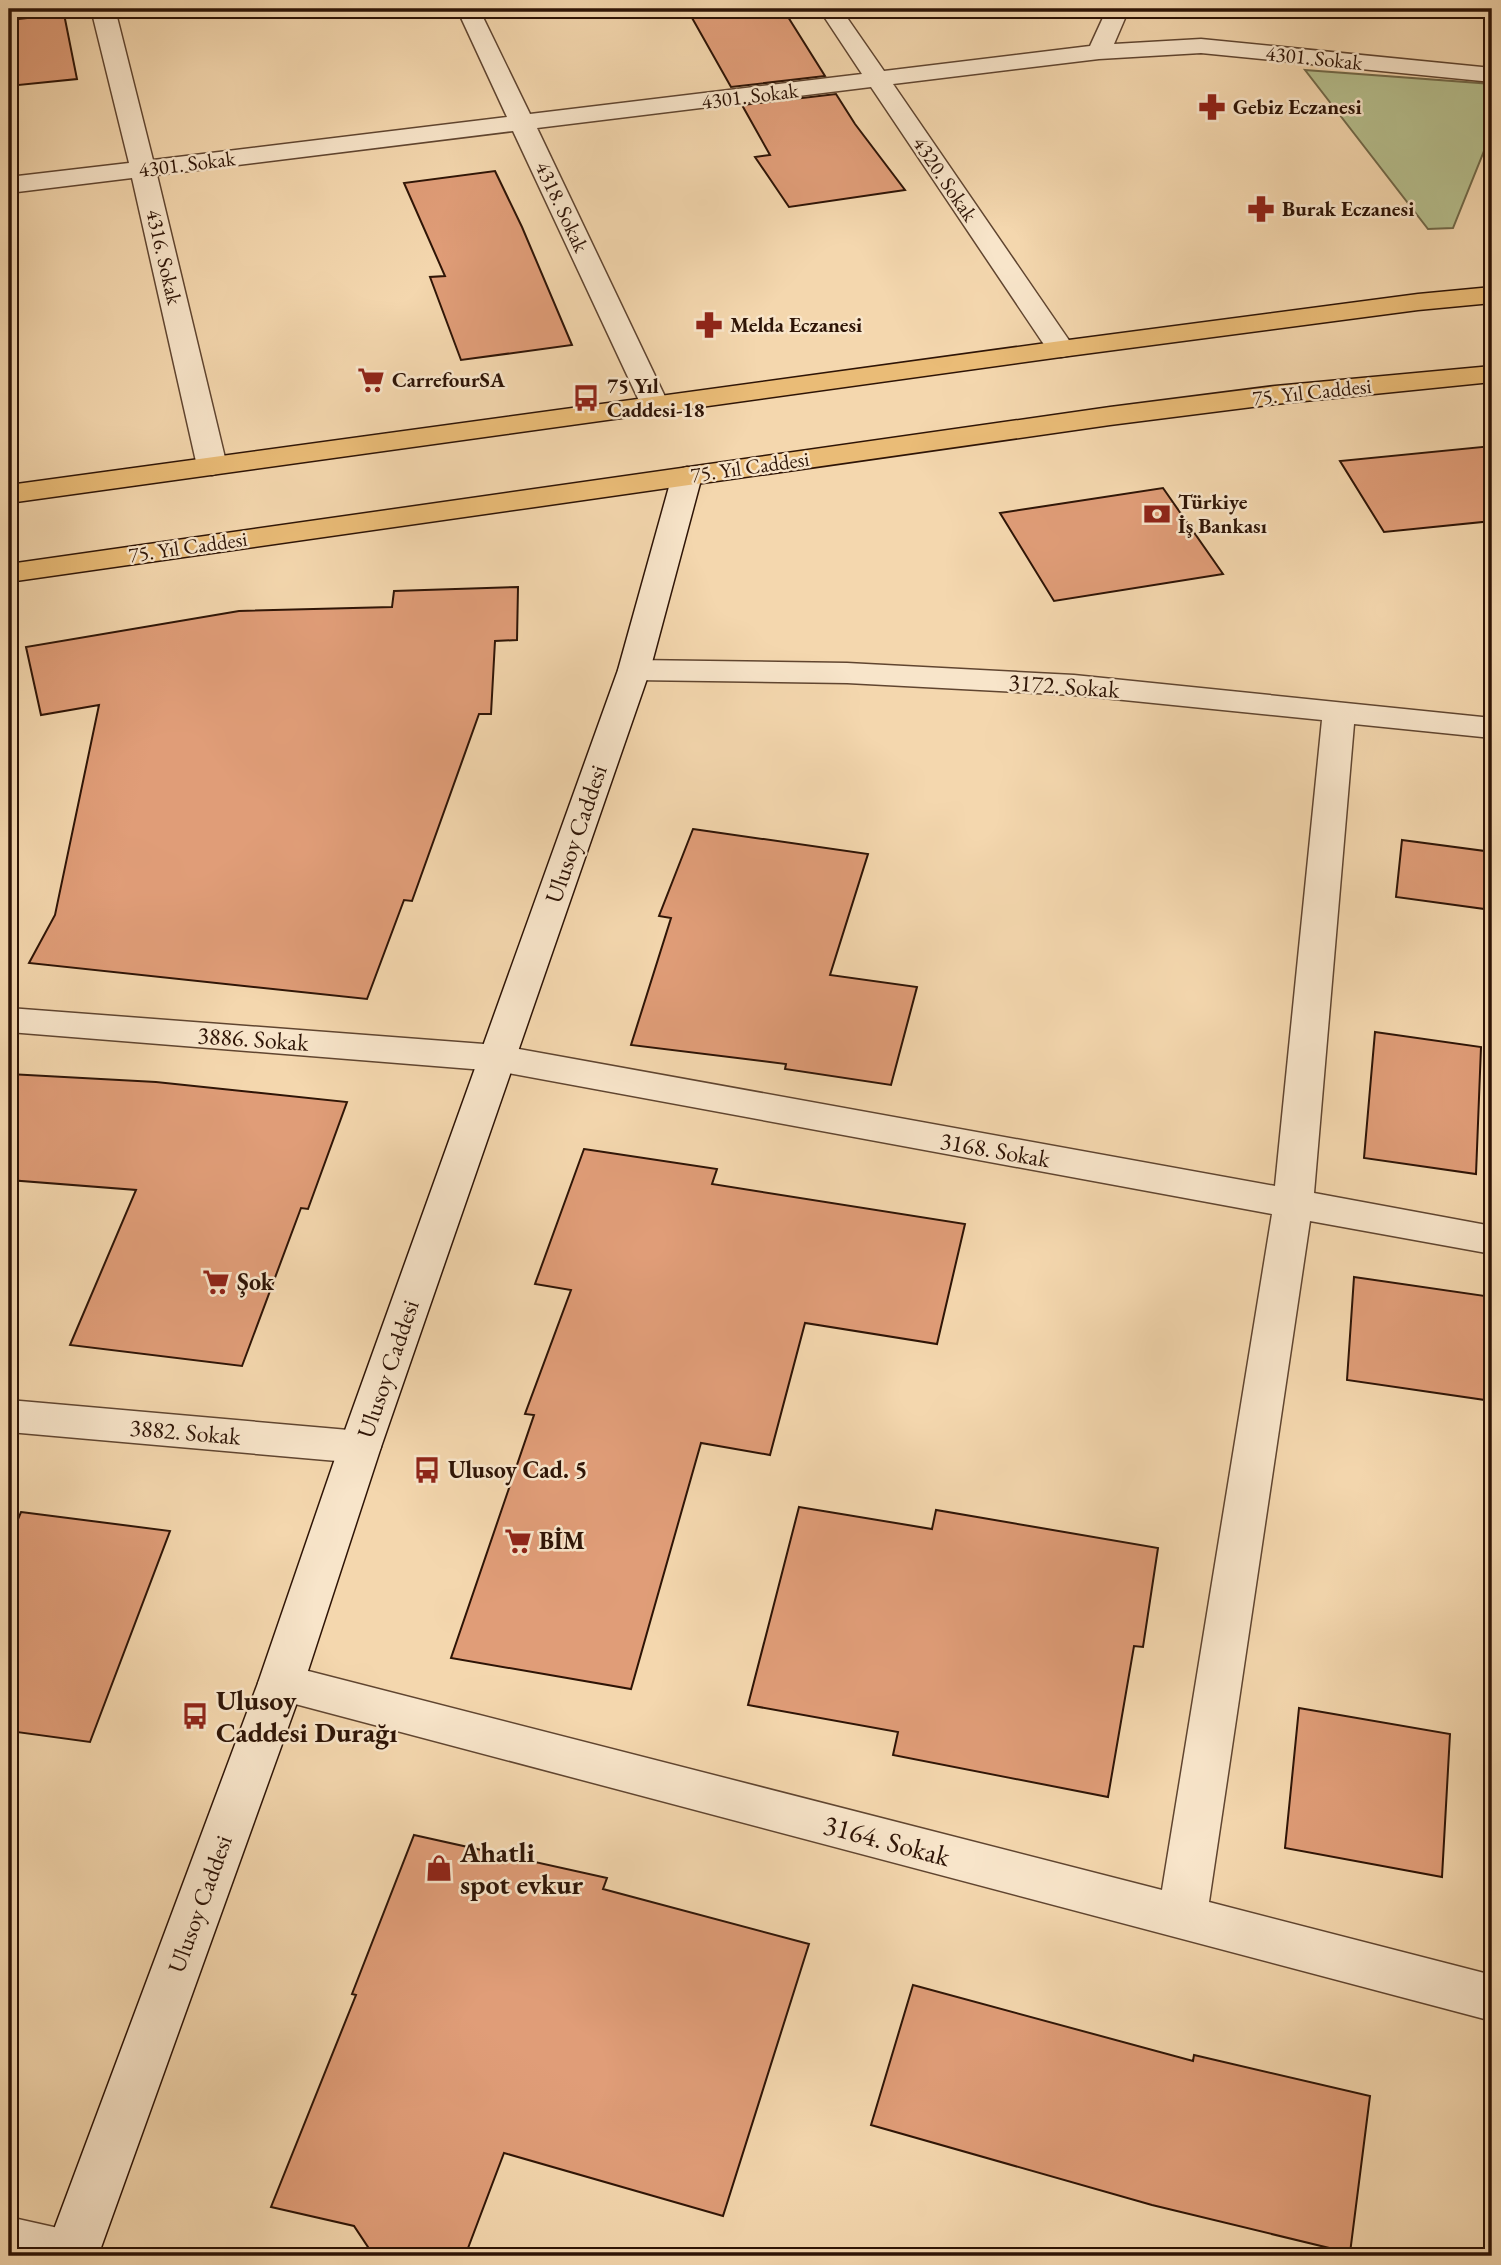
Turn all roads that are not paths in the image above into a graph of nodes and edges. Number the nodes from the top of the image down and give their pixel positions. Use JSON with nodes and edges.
{"nodes":[{"id":1,"x":103,"y":9,"type":"edge"},
{"id":2,"x":468,"y":9,"type":"edge"},
{"id":3,"x":830,"y":9,"type":"edge"},
{"id":4,"x":1118,"y":9,"type":"edge"},
{"id":5,"x":1099,"y":52,"type":"junction"},
{"id":6,"x":1492,"y":75,"type":"edge"},
{"id":7,"x":879,"y":81,"type":"junction"},
{"id":8,"x":523,"y":123,"type":"junction"},
{"id":9,"x":143,"y":169,"type":"junction"},
{"id":10,"x":9,"y":185,"type":"edge"},
{"id":11,"x":1492,"y":295,"type":"edge"},
{"id":12,"x":1060,"y":349,"type":"junction"},
{"id":13,"x":1492,"y":374,"type":"edge"},
{"id":14,"x":655,"y":405,"type":"junction"},
{"id":15,"x":212,"y":466,"type":"junction"},
{"id":16,"x":687,"y":476,"type":"junction"},
{"id":17,"x":9,"y":494,"type":"edge"},
{"id":18,"x":9,"y":573,"type":"edge"},
{"id":19,"x":634,"y":670,"type":"junction"},
{"id":20,"x":1339,"y":712,"type":"junction"},
{"id":21,"x":1492,"y":728,"type":"edge"},
{"id":22,"x":9,"y":1020,"type":"edge"},
{"id":23,"x":497,"y":1058,"type":"junction"},
{"id":24,"x":1293,"y":1205,"type":"junction"},
{"id":25,"x":1492,"y":1240,"type":"edge"},
{"id":26,"x":9,"y":1416,"type":"edge"},
{"id":27,"x":360,"y":1447,"type":"junction"},
{"id":28,"x":281,"y":1683,"type":"junction"},
{"id":29,"x":1182,"y":1917,"type":"junction"},
{"id":30,"x":1492,"y":1998,"type":"edge"},
{"id":31,"x":9,"y":2243,"type":"edge"},
{"id":32,"x":69,"y":2256,"type":"edge"}],
"edges":[{"from":1,"to":9,"type":"street","name":"4316. Sokak"},
{"from":2,"to":8,"type":"street","name":"4318. Sokak"},
{"from":3,"to":7,"type":"street","name":"4320. Sokak"},
{"from":4,"to":5,"type":"street"},
{"from":5,"to":6,"type":"street","name":"4301. Sokak"},
{"from":5,"to":7,"type":"street","name":"4301. Sokak"},
{"from":7,"to":8,"type":"street","name":"4301. Sokak"},
{"from":7,"to":12,"type":"street","name":"4320. Sokak"},
{"from":8,"to":9,"type":"street","name":"4301. Sokak"},
{"from":8,"to":14,"type":"street","name":"4318. Sokak"},
{"from":9,"to":10,"type":"street","name":"4301. Sokak"},
{"from":9,"to":15,"type":"street","name":"4316. Sokak"},
{"from":11,"to":12,"type":"main road"},
{"from":12,"to":14,"type":"main road"},
{"from":13,"to":16,"type":"main road","name":"75. Yıl Caddesi"},
{"from":14,"to":15,"type":"main road"},
{"from":15,"to":17,"type":"main road"},
{"from":16,"to":18,"type":"main road","name":"75. Yıl Caddesi"},
{"from":16,"to":19,"type":"street","name":"Ulusoy Caddesi"},
{"from":19,"to":20,"type":"street","name":"3172. Sokak"},
{"from":19,"to":23,"type":"street","name":"Ulusoy Caddesi"},
{"from":20,"to":21,"type":"street","name":"3172. Sokak"},
{"from":20,"to":24,"type":"street"},
{"from":22,"to":23,"type":"street","name":"3886. Sokak"},
{"from":23,"to":24,"type":"street","name":"3168. Sokak"},
{"from":23,"to":27,"type":"street","name":"Ulusoy Caddesi"},
{"from":24,"to":25,"type":"street","name":"3168. Sokak"},
{"from":24,"to":29,"type":"street"},
{"from":26,"to":27,"type":"street","name":"3882. Sokak"},
{"from":27,"to":28,"type":"street","name":"Ulusoy Caddesi"},
{"from":28,"to":29,"type":"street","name":"3164. Sokak"},
{"from":28,"to":32,"type":"street","name":"Ulusoy Caddesi"},
{"from":29,"to":30,"type":"street","name":"3164. Sokak"},
{"from":31,"to":32,"type":"street"}]}
